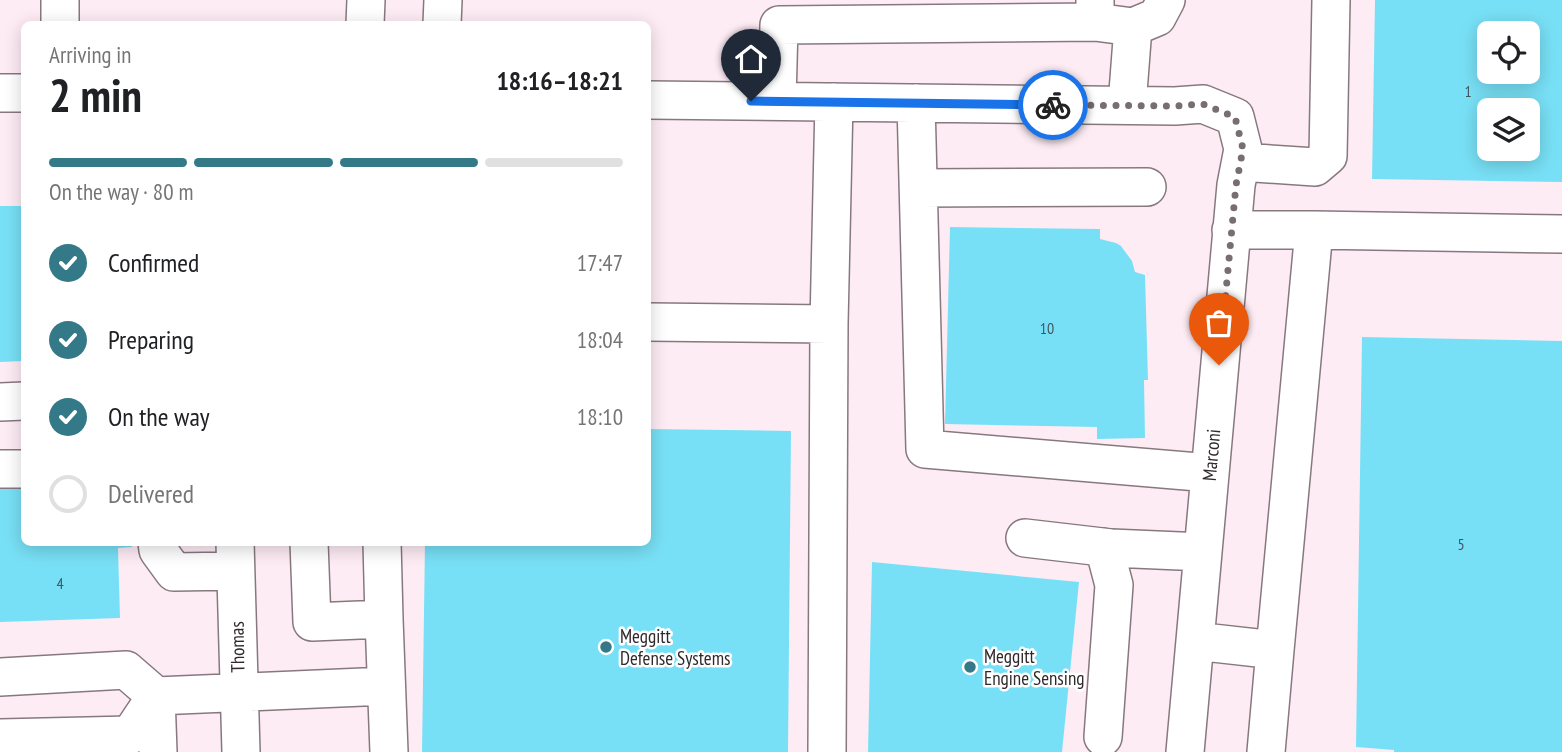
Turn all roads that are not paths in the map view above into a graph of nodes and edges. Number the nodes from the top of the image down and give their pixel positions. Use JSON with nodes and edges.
{"nodes":[{"id":1,"x":60,"y":0,"type":"edge"},
{"id":2,"x":366,"y":0,"type":"edge"},
{"id":3,"x":443,"y":0,"type":"edge"},
{"id":4,"x":1166,"y":0,"type":"edge"},
{"id":5,"x":1331,"y":0,"type":"edge"},
{"id":6,"x":1095,"y":11,"type":"edge"},
{"id":7,"x":60,"y":21,"type":"edge"},
{"id":8,"x":365,"y":21,"type":"edge"},
{"id":9,"x":442,"y":21,"type":"edge"},
{"id":10,"x":1133,"y":27,"type":"junction"},
{"id":11,"x":0,"y":93,"type":"edge"},
{"id":12,"x":21,"y":93,"type":"edge"},
{"id":13,"x":651,"y":100,"type":"edge"},
{"id":14,"x":777,"y":101,"type":"junction"},
{"id":15,"x":834,"y":102,"type":"junction"},
{"id":16,"x":916,"y":103,"type":"junction"},
{"id":17,"x":1127,"y":105,"type":"junction"},
{"id":18,"x":1241,"y":162,"type":"junction"},
{"id":19,"x":1147,"y":187,"type":"dead end"},
{"id":20,"x":919,"y":188,"type":"junction"},
{"id":21,"x":1231,"y":230,"type":"junction"},
{"id":22,"x":1314,"y":230,"type":"junction"},
{"id":23,"x":1562,"y":234,"type":"edge"},
{"id":24,"x":651,"y":322,"type":"edge"},
{"id":25,"x":829,"y":324,"type":"junction"},
{"id":26,"x":21,"y":401,"type":"edge"},
{"id":27,"x":0,"y":402,"type":"edge"},
{"id":28,"x":21,"y":468,"type":"edge"},
{"id":29,"x":0,"y":469,"type":"edge"},
{"id":30,"x":1210,"y":473,"type":"junction"},
{"id":31,"x":1025,"y":538,"type":"dead end"},
{"id":32,"x":158,"y":546,"type":"edge"},
{"id":33,"x":309,"y":546,"type":"edge"},
{"id":34,"x":382,"y":546,"type":"edge"},
{"id":35,"x":1104,"y":547,"type":"junction"},
{"id":36,"x":1203,"y":552,"type":"junction"},
{"id":37,"x":235,"y":557,"type":"edge"},
{"id":38,"x":384,"y":619,"type":"junction"},
{"id":39,"x":1195,"y":641,"type":"junction"},
{"id":40,"x":1275,"y":650,"type":"junction"},
{"id":41,"x":0,"y":677,"type":"edge"},
{"id":42,"x":386,"y":686,"type":"junction"},
{"id":43,"x":239,"y":694,"type":"junction"},
{"id":44,"x":156,"y":696,"type":"junction"},
{"id":45,"x":1103,"y":737,"type":"dead end"},
{"id":46,"x":0,"y":738,"type":"edge"},
{"id":47,"x":158,"y":752,"type":"edge"},
{"id":48,"x":241,"y":752,"type":"edge"},
{"id":49,"x":389,"y":752,"type":"edge"},
{"id":50,"x":827,"y":752,"type":"edge"},
{"id":51,"x":1185,"y":752,"type":"edge"},
{"id":52,"x":1266,"y":752,"type":"edge"}],
"edges":[{"from":1,"to":7,"type":"street"},
{"from":2,"to":8,"type":"street"},
{"from":3,"to":9,"type":"street"},
{"from":4,"to":10,"type":"street"},
{"from":5,"to":18,"type":"street"},
{"from":6,"to":10,"type":"street"},
{"from":6,"to":14,"type":"street"},
{"from":10,"to":17,"type":"street"},
{"from":11,"to":12,"type":"street"},
{"from":13,"to":14,"type":"street"},
{"from":14,"to":15,"type":"street"},
{"from":15,"to":16,"type":"street"},
{"from":15,"to":25,"type":"street"},
{"from":16,"to":17,"type":"street"},
{"from":16,"to":20,"type":"street"},
{"from":17,"to":18,"type":"street","name":"Marconi"},
{"from":18,"to":21,"type":"street","name":"Marconi"},
{"from":19,"to":20,"type":"street"},
{"from":20,"to":30,"type":"street"},
{"from":21,"to":22,"type":"street"},
{"from":21,"to":30,"type":"street","name":"Marconi"},
{"from":22,"to":23,"type":"street"},
{"from":22,"to":40,"type":"street"},
{"from":24,"to":25,"type":"street"},
{"from":25,"to":50,"type":"street"},
{"from":26,"to":27,"type":"street"},
{"from":28,"to":29,"type":"street"},
{"from":30,"to":36,"type":"street","name":"Marconi"},
{"from":31,"to":35,"type":"street"},
{"from":32,"to":37,"type":"street"},
{"from":33,"to":38,"type":"street"},
{"from":34,"to":38,"type":"street"},
{"from":35,"to":36,"type":"street"},
{"from":35,"to":45,"type":"street"},
{"from":36,"to":39,"type":"street","name":"Marconi"},
{"from":37,"to":43,"type":"street","name":"Thomas"},
{"from":38,"to":42,"type":"street"},
{"from":39,"to":40,"type":"street"},
{"from":39,"to":51,"type":"street","name":"Marconi"},
{"from":40,"to":52,"type":"street"},
{"from":41,"to":44,"type":"street"},
{"from":42,"to":43,"type":"street"},
{"from":42,"to":49,"type":"street"},
{"from":43,"to":44,"type":"street"},
{"from":43,"to":48,"type":"street","name":"Thomas"},
{"from":44,"to":46,"type":"street"},
{"from":44,"to":47,"type":"street"}]}
